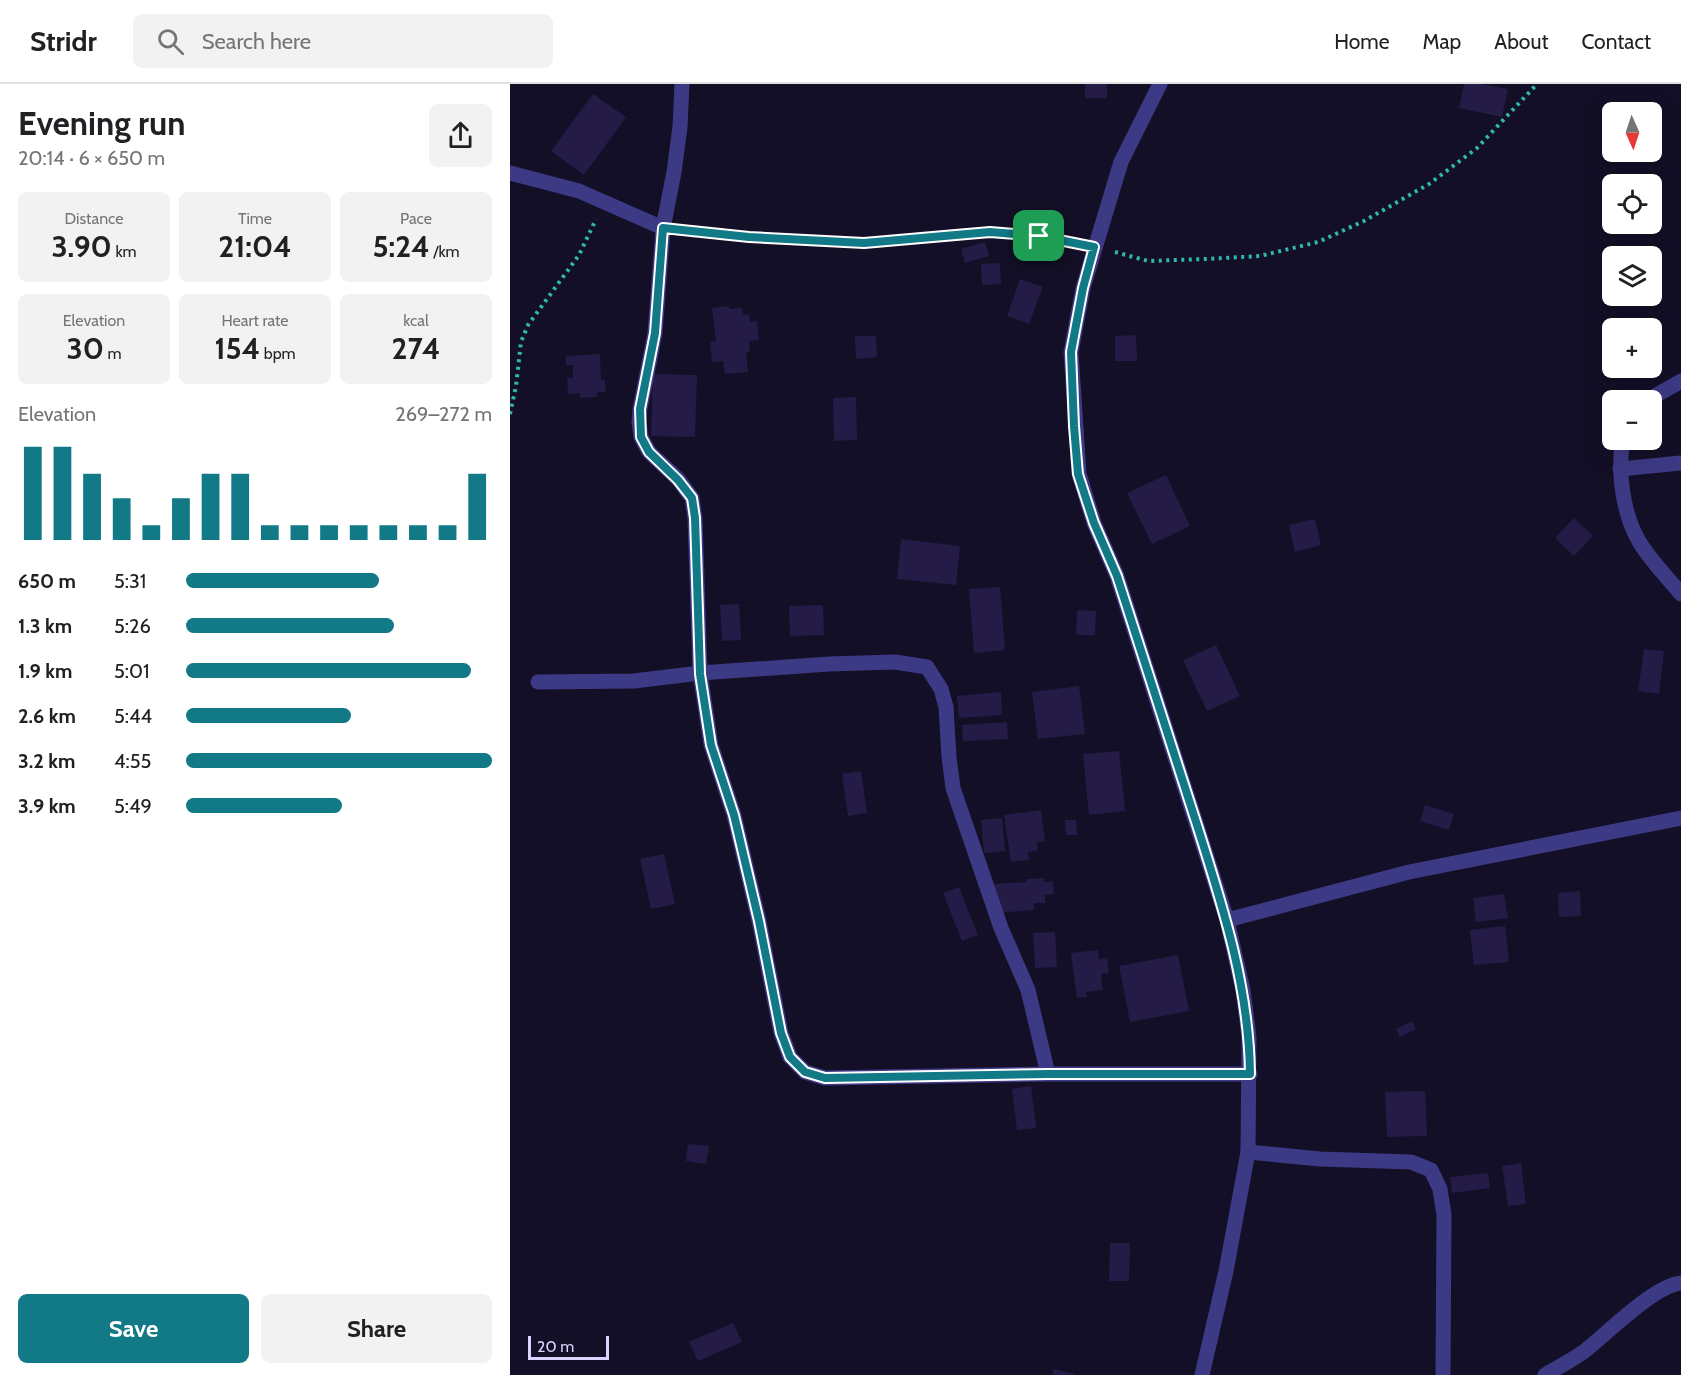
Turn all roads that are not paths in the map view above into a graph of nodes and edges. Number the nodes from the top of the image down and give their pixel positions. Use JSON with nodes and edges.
{"nodes":[{"id":1,"x":682,"y":84,"type":"edge"},
{"id":2,"x":1160,"y":84,"type":"edge"},
{"id":3,"x":510,"y":173,"type":"edge"},
{"id":4,"x":663,"y":228,"type":"junction"},
{"id":5,"x":1681,"y":381,"type":"edge"},
{"id":6,"x":1662,"y":392,"type":"edge"},
{"id":7,"x":1622,"y":450,"type":"edge"},
{"id":8,"x":1681,"y":463,"type":"edge"},
{"id":9,"x":1620,"y":469,"type":"junction"},
{"id":10,"x":1681,"y":594,"type":"edge"},
{"id":11,"x":700,"y":674,"type":"junction"},
{"id":12,"x":538,"y":682,"type":"dead end"},
{"id":13,"x":1681,"y":818,"type":"edge"},
{"id":14,"x":1227,"y":920,"type":"junction"},
{"id":15,"x":1048,"y":1074,"type":"junction"},
{"id":16,"x":1250,"y":1074,"type":"junction"},
{"id":17,"x":1248,"y":1152,"type":"junction"},
{"id":18,"x":1681,"y":1283,"type":"edge"},
{"id":19,"x":1202,"y":1375,"type":"edge"},
{"id":20,"x":1443,"y":1375,"type":"edge"},
{"id":21,"x":1545,"y":1375,"type":"edge"}],
"edges":[{"from":1,"to":4,"type":"street"},
{"from":2,"to":14,"type":"street"},
{"from":3,"to":4,"type":"street"},
{"from":4,"to":11,"type":"street"},
{"from":5,"to":6,"type":"street"},
{"from":7,"to":9,"type":"street"},
{"from":8,"to":9,"type":"street"},
{"from":9,"to":10,"type":"street"},
{"from":11,"to":12,"type":"street"},
{"from":11,"to":15,"type":"street"},
{"from":11,"to":15,"type":"street"},
{"from":13,"to":14,"type":"street"},
{"from":14,"to":16,"type":"street"},
{"from":15,"to":16,"type":"street"},
{"from":16,"to":17,"type":"street"},
{"from":17,"to":19,"type":"street"},
{"from":17,"to":20,"type":"street"},
{"from":18,"to":21,"type":"street"}]}
